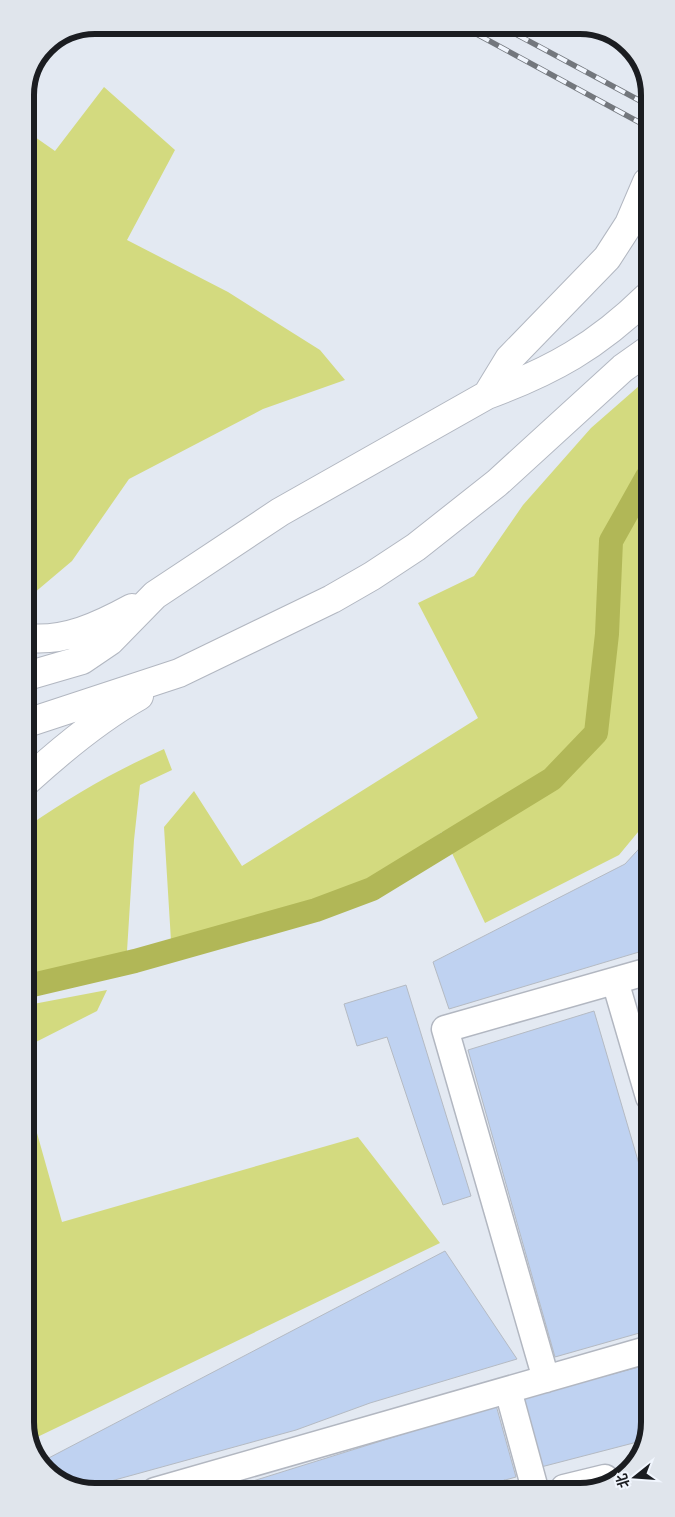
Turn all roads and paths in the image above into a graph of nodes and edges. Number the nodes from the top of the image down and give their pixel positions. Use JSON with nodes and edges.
{"nodes":[{"id":1,"x":641,"y":194,"type":"edge"},
{"id":2,"x":641,"y":303,"type":"edge"},
{"id":3,"x":641,"y":346,"type":"edge"},
{"id":4,"x":641,"y":355,"type":"edge"},
{"id":5,"x":623,"y":368,"type":"junction"},
{"id":6,"x":486,"y":395,"type":"junction"},
{"id":7,"x":155,"y":595,"type":"junction"},
{"id":8,"x":34,"y":638,"type":"edge"},
{"id":9,"x":180,"y":673,"type":"junction"},
{"id":10,"x":34,"y":674,"type":"edge"},
{"id":11,"x":34,"y":721,"type":"edge"},
{"id":12,"x":34,"y":775,"type":"edge"},
{"id":13,"x":641,"y":973,"type":"edge"},
{"id":14,"x":616,"y":981,"type":"junction"},
{"id":15,"x":641,"y":1069,"type":"edge"},
{"id":16,"x":641,"y":1352,"type":"edge"},
{"id":17,"x":546,"y":1379,"type":"junction"},
{"id":18,"x":508,"y":1390,"type":"junction"},
{"id":19,"x":183,"y":1483,"type":"edge"},
{"id":20,"x":533,"y":1483,"type":"edge"}],
"edges":[{"from":1,"to":6,"type":"highway"},
{"from":2,"to":6,"type":"highway"},
{"from":3,"to":5,"type":"highway"},
{"from":4,"to":5,"type":"highway"},
{"from":5,"to":9,"type":"highway"},
{"from":6,"to":7,"type":"highway"},
{"from":7,"to":8,"type":"highway"},
{"from":7,"to":10,"type":"highway"},
{"from":9,"to":11,"type":"highway"},
{"from":9,"to":12,"type":"highway"},
{"from":13,"to":14,"type":"lane"},
{"from":14,"to":15,"type":"lane"},
{"from":14,"to":17,"type":"lane"},
{"from":16,"to":17,"type":"lane"},
{"from":17,"to":18,"type":"lane"},
{"from":18,"to":19,"type":"lane"},
{"from":18,"to":20,"type":"lane"}]}
